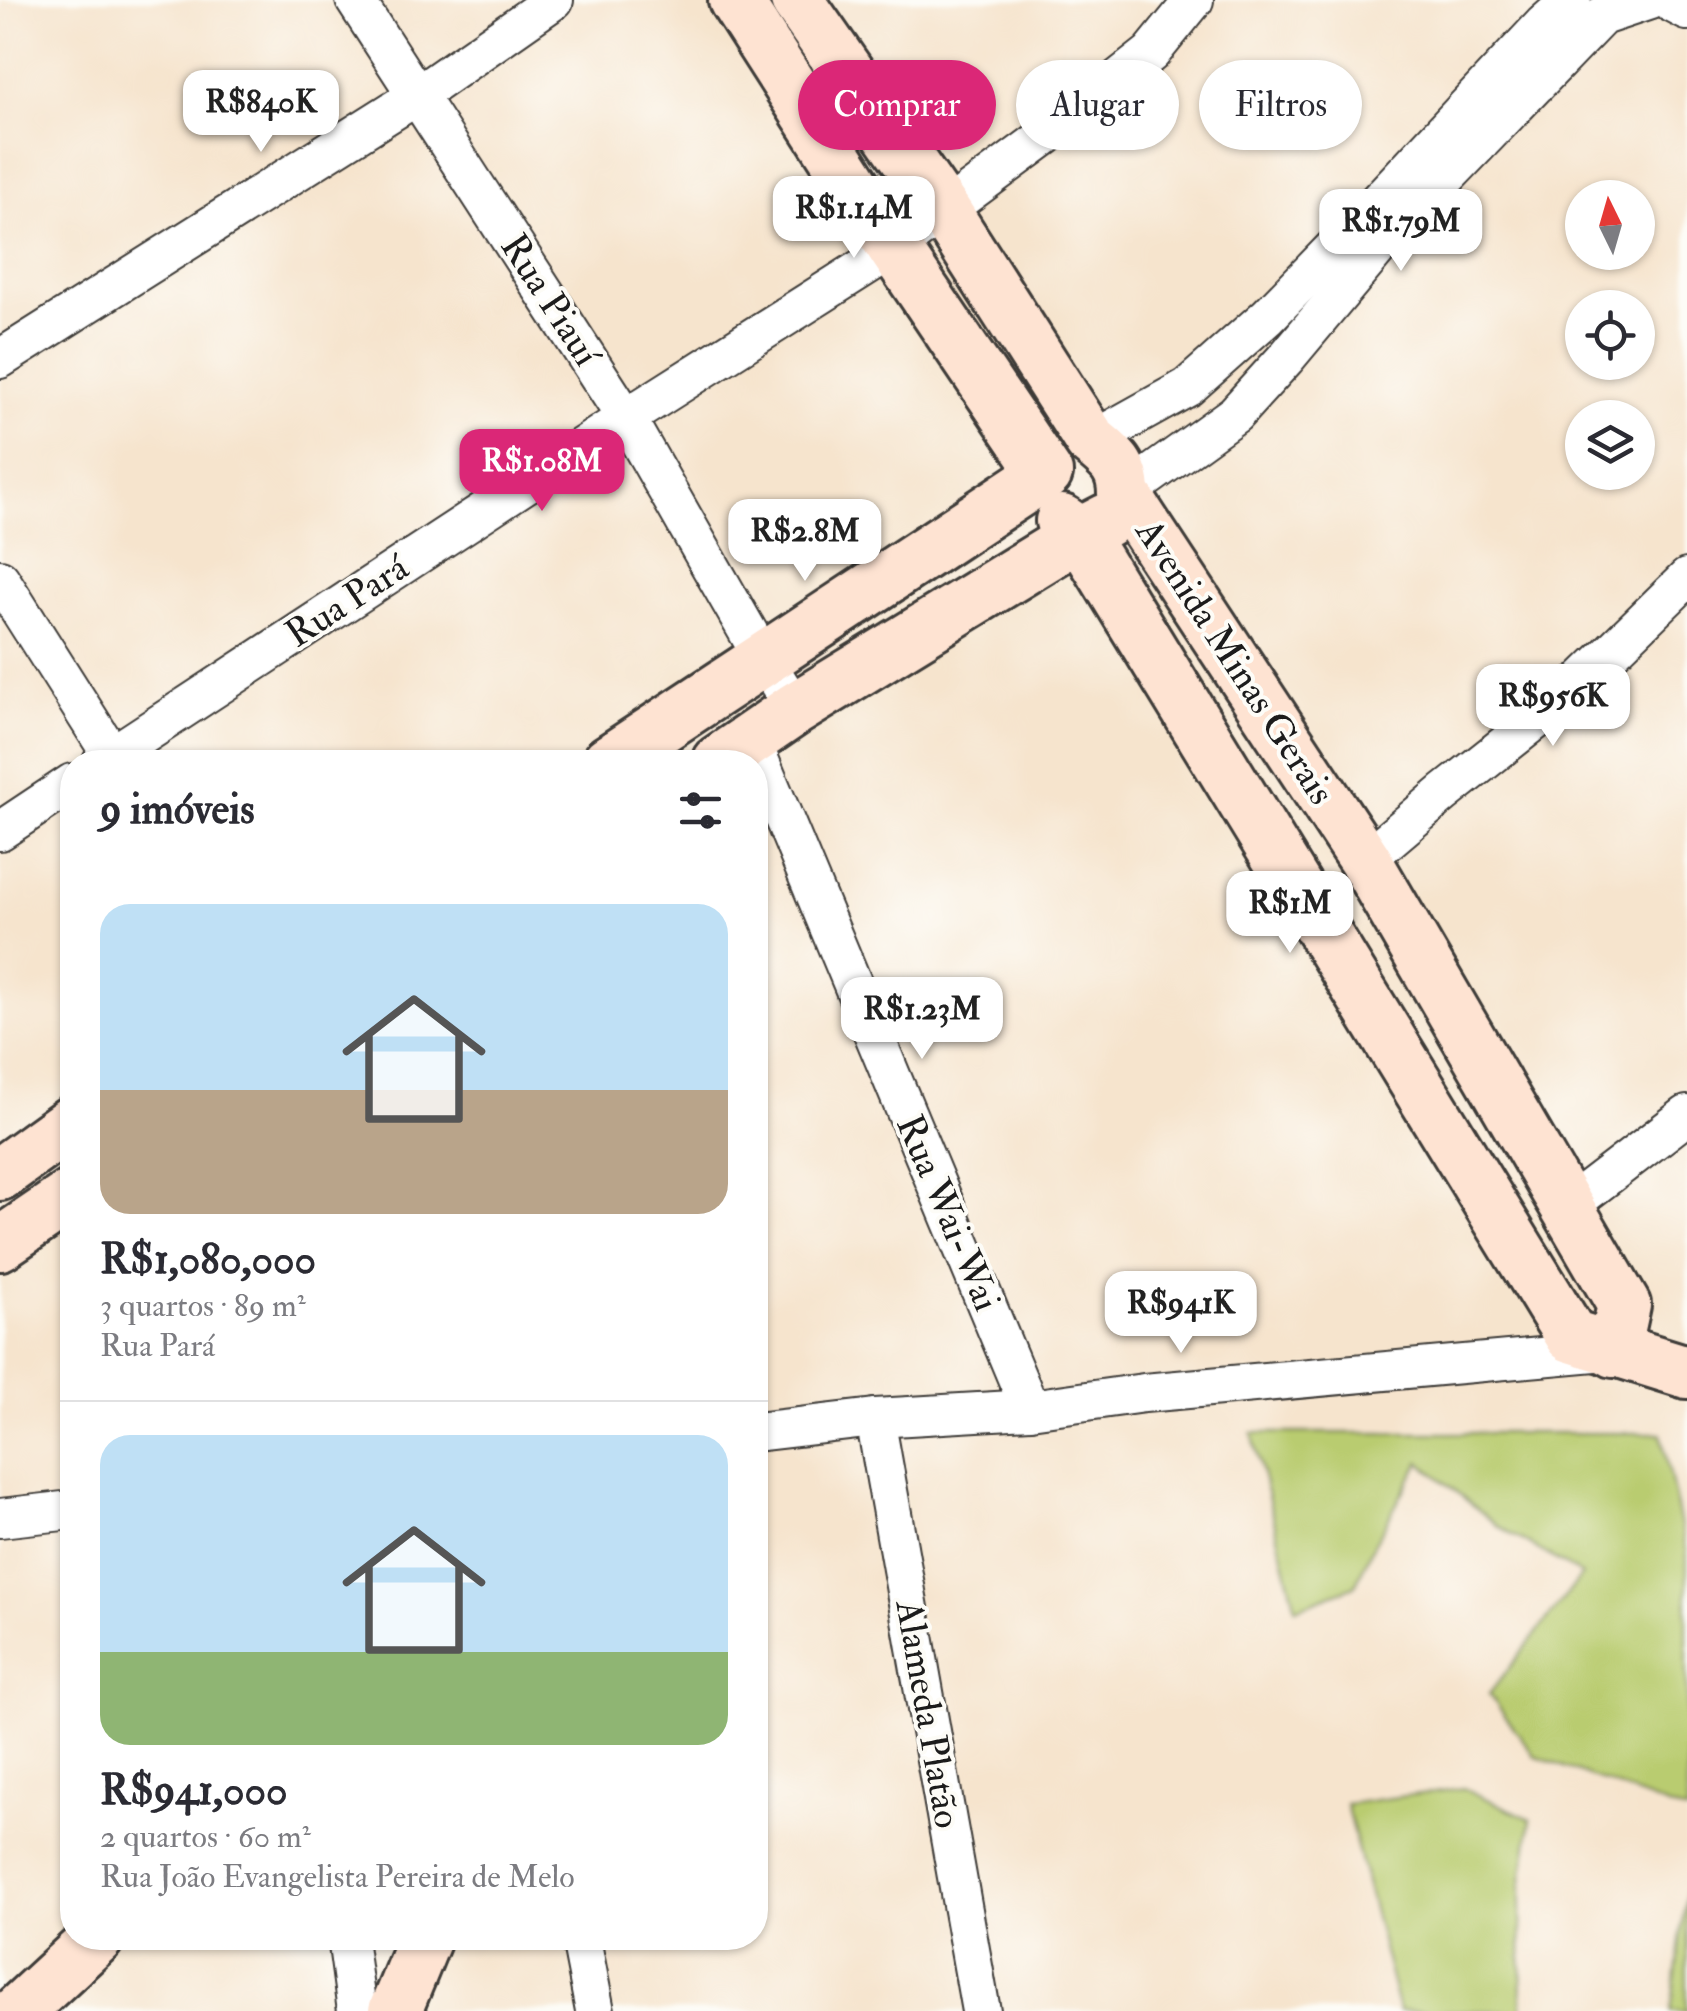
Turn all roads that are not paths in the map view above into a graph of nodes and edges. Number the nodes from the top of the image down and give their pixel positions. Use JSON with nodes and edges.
{"nodes":[{"id":1,"x":355,"y":0,"type":"edge"},
{"id":2,"x":554,"y":0,"type":"edge"},
{"id":3,"x":735,"y":0,"type":"edge"},
{"id":4,"x":798,"y":0,"type":"edge"},
{"id":5,"x":1194,"y":0,"type":"edge"},
{"id":6,"x":1571,"y":0,"type":"edge"},
{"id":7,"x":1650,"y":0,"type":"edge"},
{"id":8,"x":1666,"y":0,"type":"edge"},
{"id":9,"x":1687,"y":11,"type":"edge"},
{"id":10,"x":418,"y":95,"type":"junction"},
{"id":11,"x":944,"y":211,"type":"junction"},
{"id":12,"x":894,"y":248,"type":"junction"},
{"id":13,"x":0,"y":359,"type":"edge"},
{"id":14,"x":626,"y":418,"type":"junction"},
{"id":15,"x":1087,"y":487,"type":"junction"},
{"id":16,"x":1687,"y":578,"type":"edge"},
{"id":17,"x":0,"y":579,"type":"edge"},
{"id":18,"x":764,"y":660,"type":"junction"},
{"id":19,"x":796,"y":708,"type":"junction"},
{"id":20,"x":104,"y":750,"type":"edge"},
{"id":21,"x":125,"y":750,"type":"edge"},
{"id":22,"x":626,"y":750,"type":"edge"},
{"id":23,"x":735,"y":750,"type":"edge"},
{"id":24,"x":60,"y":790,"type":"edge"},
{"id":25,"x":768,"y":827,"type":"edge"},
{"id":26,"x":0,"y":831,"type":"edge"},
{"id":27,"x":1365,"y":860,"type":"junction"},
{"id":28,"x":1687,"y":1115,"type":"edge"},
{"id":29,"x":60,"y":1131,"type":"edge"},
{"id":30,"x":0,"y":1174,"type":"edge"},
{"id":31,"x":60,"y":1203,"type":"edge"},
{"id":32,"x":1567,"y":1207,"type":"junction"},
{"id":33,"x":0,"y":1244,"type":"edge"},
{"id":34,"x":1592,"y":1343,"type":"junction"},
{"id":35,"x":1687,"y":1372,"type":"edge"},
{"id":36,"x":1030,"y":1409,"type":"junction"},
{"id":37,"x":876,"y":1418,"type":"junction"},
{"id":38,"x":768,"y":1430,"type":"edge"},
{"id":39,"x":60,"y":1511,"type":"edge"},
{"id":40,"x":0,"y":1518,"type":"edge"},
{"id":41,"x":84,"y":1950,"type":"edge"},
{"id":42,"x":349,"y":1950,"type":"edge"},
{"id":43,"x":396,"y":1950,"type":"edge"},
{"id":44,"x":420,"y":1950,"type":"edge"},
{"id":45,"x":584,"y":1950,"type":"edge"},
{"id":46,"x":18,"y":2011,"type":"edge"},
{"id":47,"x":357,"y":2011,"type":"edge"},
{"id":48,"x":368,"y":2011,"type":"edge"},
{"id":49,"x":395,"y":2011,"type":"edge"},
{"id":50,"x":595,"y":2011,"type":"edge"},
{"id":51,"x":981,"y":2011,"type":"edge"}],
"edges":[{"from":1,"to":10,"type":"street","name":"Rua Piauí"},
{"from":2,"to":10,"type":"street"},
{"from":3,"to":12,"type":"street","name":"Avenida Minas Gerais"},
{"from":4,"to":11,"type":"street","name":"Avenida Minas Gerais"},
{"from":5,"to":11,"type":"street","name":"Rua Pará"},
{"from":6,"to":15,"type":"street"},
{"from":7,"to":15,"type":"street"},
{"from":8,"to":9,"type":"street"},
{"from":10,"to":13,"type":"street"},
{"from":10,"to":14,"type":"street","name":"Rua Piauí"},
{"from":11,"to":12,"type":"street","name":"Rua Pará"},
{"from":11,"to":15,"type":"street","name":"Avenida Minas Gerais"},
{"from":12,"to":14,"type":"street","name":"Rua Pará"},
{"from":12,"to":15,"type":"street","name":"Avenida Minas Gerais"},
{"from":14,"to":18,"type":"street","name":"Rua Piauí"},
{"from":14,"to":21,"type":"street","name":"Rua Pará"},
{"from":15,"to":18,"type":"street"},
{"from":15,"to":19,"type":"street"},
{"from":15,"to":27,"type":"street","name":"Avenida Minas Gerais"},
{"from":15,"to":34,"type":"street","name":"Avenida Minas Gerais"},
{"from":16,"to":27,"type":"street"},
{"from":17,"to":20,"type":"street"},
{"from":18,"to":19,"type":"street","name":"Rua Piauí"},
{"from":18,"to":22,"type":"street"},
{"from":19,"to":23,"type":"street"},
{"from":24,"to":26,"type":"street"},
{"from":25,"to":36,"type":"street","name":"Rua Wai-Wai"},
{"from":27,"to":32,"type":"street","name":"Avenida Minas Gerais"},
{"from":28,"to":32,"type":"street"},
{"from":29,"to":30,"type":"street"},
{"from":31,"to":33,"type":"street"},
{"from":32,"to":34,"type":"street","name":"Avenida Minas Gerais"},
{"from":34,"to":35,"type":"street"},
{"from":34,"to":36,"type":"street"},
{"from":36,"to":37,"type":"street"},
{"from":37,"to":38,"type":"street"},
{"from":37,"to":51,"type":"street","name":"Alameda Platão"},
{"from":39,"to":40,"type":"street"},
{"from":41,"to":46,"type":"street"},
{"from":42,"to":47,"type":"street"},
{"from":43,"to":48,"type":"street"},
{"from":44,"to":49,"type":"street"},
{"from":45,"to":50,"type":"street"}]}
